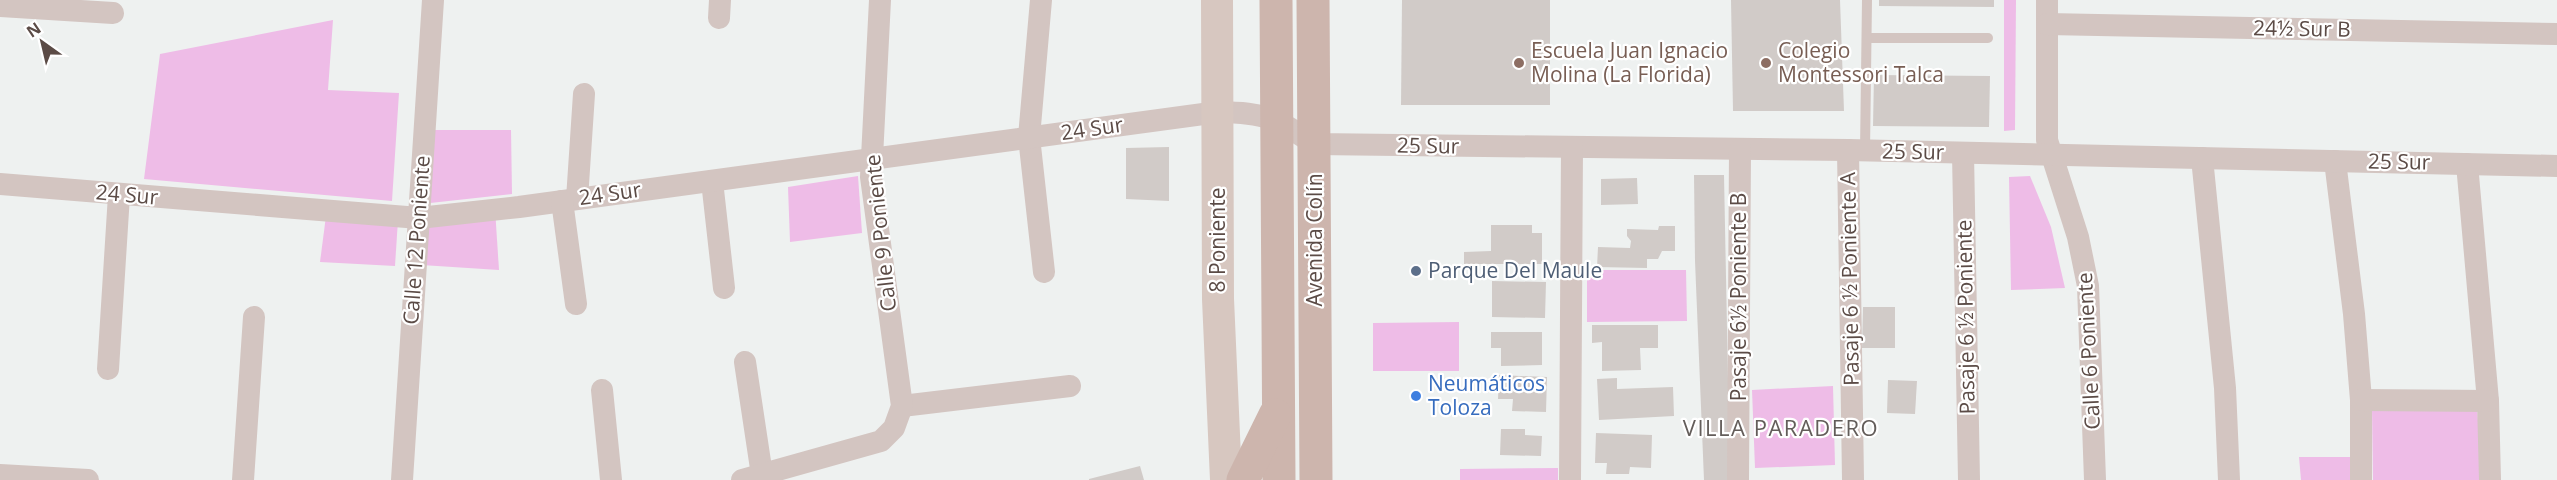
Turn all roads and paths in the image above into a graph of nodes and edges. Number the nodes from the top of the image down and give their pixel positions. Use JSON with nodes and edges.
{"nodes":[{"id":1,"x":433,"y":0,"type":"edge"},
{"id":2,"x":880,"y":0,"type":"edge"},
{"id":3,"x":1041,"y":0,"type":"edge"},
{"id":4,"x":1217,"y":0,"type":"edge"},
{"id":5,"x":1276,"y":0,"type":"edge"},
{"id":6,"x":1313,"y":0,"type":"edge"},
{"id":7,"x":1867,"y":0,"type":"edge"},
{"id":8,"x":2047,"y":0,"type":"edge"},
{"id":9,"x":0,"y":6,"type":"edge"},
{"id":10,"x":113,"y":13,"type":"dead end"},
{"id":11,"x":2047,"y":24,"type":"junction"},
{"id":12,"x":2557,"y":34,"type":"edge"},
{"id":13,"x":1867,"y":38,"type":"junction"},
{"id":14,"x":1988,"y":38,"type":"dead end"},
{"id":15,"x":584,"y":94,"type":"dead end"},
{"id":16,"x":1218,"y":112,"type":"junction"},
{"id":17,"x":1278,"y":120,"type":"junction"},
{"id":18,"x":1029,"y":137,"type":"junction"},
{"id":19,"x":1314,"y":144,"type":"junction"},
{"id":20,"x":1572,"y":147,"type":"junction"},
{"id":21,"x":1740,"y":149,"type":"junction"},
{"id":22,"x":1857,"y":151,"type":"junction"},
{"id":23,"x":1963,"y":153,"type":"junction"},
{"id":24,"x":2051,"y":155,"type":"junction"},
{"id":25,"x":2202,"y":158,"type":"junction"},
{"id":26,"x":871,"y":159,"type":"junction"},
{"id":27,"x":2335,"y":161,"type":"junction"},
{"id":28,"x":2468,"y":164,"type":"junction"},
{"id":29,"x":2557,"y":166,"type":"edge"},
{"id":30,"x":712,"y":181,"type":"junction"},
{"id":31,"x":0,"y":184,"type":"edge"},
{"id":32,"x":119,"y":195,"type":"junction"},
{"id":33,"x":569,"y":200,"type":"junction"},
{"id":34,"x":419,"y":218,"type":"junction"},
{"id":35,"x":1044,"y":272,"type":"dead end"},
{"id":36,"x":724,"y":288,"type":"dead end"},
{"id":37,"x":576,"y":304,"type":"dead end"},
{"id":38,"x":254,"y":317,"type":"dead end"},
{"id":39,"x":745,"y":362,"type":"dead end"},
{"id":40,"x":108,"y":369,"type":"dead end"},
{"id":41,"x":1070,"y":386,"type":"dead end"},
{"id":42,"x":602,"y":390,"type":"dead end"},
{"id":43,"x":2361,"y":400,"type":"junction"},
{"id":44,"x":2488,"y":401,"type":"junction"},
{"id":45,"x":1278,"y":405,"type":"junction"},
{"id":46,"x":902,"y":406,"type":"junction"},
{"id":47,"x":0,"y":475,"type":"edge"},
{"id":48,"x":752,"y":477,"type":"edge"},
{"id":49,"x":76,"y":480,"type":"edge"},
{"id":50,"x":243,"y":480,"type":"edge"},
{"id":51,"x":402,"y":480,"type":"edge"},
{"id":52,"x":611,"y":480,"type":"edge"},
{"id":53,"x":1226,"y":480,"type":"edge"},
{"id":54,"x":1243,"y":480,"type":"edge"},
{"id":55,"x":1279,"y":480,"type":"edge"},
{"id":56,"x":1316,"y":480,"type":"edge"},
{"id":57,"x":1570,"y":480,"type":"edge"},
{"id":58,"x":1738,"y":480,"type":"edge"},
{"id":59,"x":1853,"y":480,"type":"edge"},
{"id":60,"x":1969,"y":480,"type":"edge"},
{"id":61,"x":2095,"y":480,"type":"edge"},
{"id":62,"x":2229,"y":480,"type":"edge"},
{"id":63,"x":2361,"y":480,"type":"edge"},
{"id":64,"x":2490,"y":480,"type":"edge"}],
"edges":[{"from":1,"to":34,"type":"street","name":"Calle 12 Poniente"},
{"from":2,"to":26,"type":"street","name":"Calle 9 Poniente"},
{"from":3,"to":18,"type":"street"},
{"from":4,"to":16,"type":"street","name":"8 Poniente"},
{"from":5,"to":17,"type":"main road","name":"Avenida Colín"},
{"from":6,"to":19,"type":"main road","name":"Avenida Colín"},
{"from":7,"to":13,"type":"lane"},
{"from":8,"to":11,"type":"street","name":"Calle 6 Poniente"},
{"from":9,"to":10,"type":"street"},
{"from":11,"to":12,"type":"street","name":"24½ Sur B"},
{"from":11,"to":24,"type":"street","name":"Calle 6 Poniente"},
{"from":13,"to":14,"type":"lane"},
{"from":13,"to":22,"type":"lane"},
{"from":15,"to":33,"type":"street"},
{"from":16,"to":17,"type":"street","name":"24 Sur"},
{"from":16,"to":18,"type":"street","name":"24 Sur"},
{"from":16,"to":53,"type":"street","name":"8 Poniente"},
{"from":17,"to":19,"type":"street"},
{"from":17,"to":45,"type":"main road","name":"Avenida Colín"},
{"from":18,"to":26,"type":"street","name":"24 Sur"},
{"from":18,"to":35,"type":"street"},
{"from":19,"to":20,"type":"street","name":"25 Sur"},
{"from":19,"to":56,"type":"main road","name":"Avenida Colín"},
{"from":20,"to":21,"type":"street","name":"25 Sur"},
{"from":20,"to":57,"type":"street"},
{"from":21,"to":22,"type":"street","name":"25 Sur"},
{"from":21,"to":58,"type":"street","name":"Pasaje 6½ Poniente B"},
{"from":22,"to":23,"type":"street","name":"25 Sur"},
{"from":22,"to":59,"type":"street","name":"Pasaje 6 ½ Poniente A"},
{"from":23,"to":24,"type":"street","name":"25 Sur"},
{"from":23,"to":60,"type":"street","name":"Pasaje 6 ½ Poniente"},
{"from":24,"to":25,"type":"street","name":"25 Sur"},
{"from":24,"to":61,"type":"street","name":"Calle 6 Poniente"},
{"from":25,"to":27,"type":"street","name":"25 Sur"},
{"from":25,"to":62,"type":"street"},
{"from":26,"to":30,"type":"street","name":"24 Sur"},
{"from":26,"to":46,"type":"street","name":"Calle 9 Poniente"},
{"from":27,"to":28,"type":"street","name":"25 Sur"},
{"from":27,"to":43,"type":"street"},
{"from":28,"to":29,"type":"street","name":"25 Sur"},
{"from":28,"to":44,"type":"street"},
{"from":30,"to":33,"type":"street","name":"24 Sur"},
{"from":30,"to":36,"type":"street"},
{"from":31,"to":32,"type":"street","name":"24 Sur"},
{"from":32,"to":34,"type":"street","name":"24 Sur"},
{"from":32,"to":40,"type":"street"},
{"from":33,"to":34,"type":"street","name":"24 Sur"},
{"from":33,"to":37,"type":"street"},
{"from":34,"to":51,"type":"street","name":"Calle 12 Poniente"},
{"from":38,"to":50,"type":"street"},
{"from":39,"to":48,"type":"street"},
{"from":41,"to":46,"type":"street"},
{"from":42,"to":52,"type":"street"},
{"from":43,"to":44,"type":"street"},
{"from":43,"to":63,"type":"street"},
{"from":44,"to":64,"type":"street"},
{"from":45,"to":54,"type":"main road"},
{"from":45,"to":55,"type":"main road","name":"Avenida Colín"},
{"from":46,"to":48,"type":"street","name":"Calle 9 Poniente"},
{"from":47,"to":49,"type":"street"}]}
